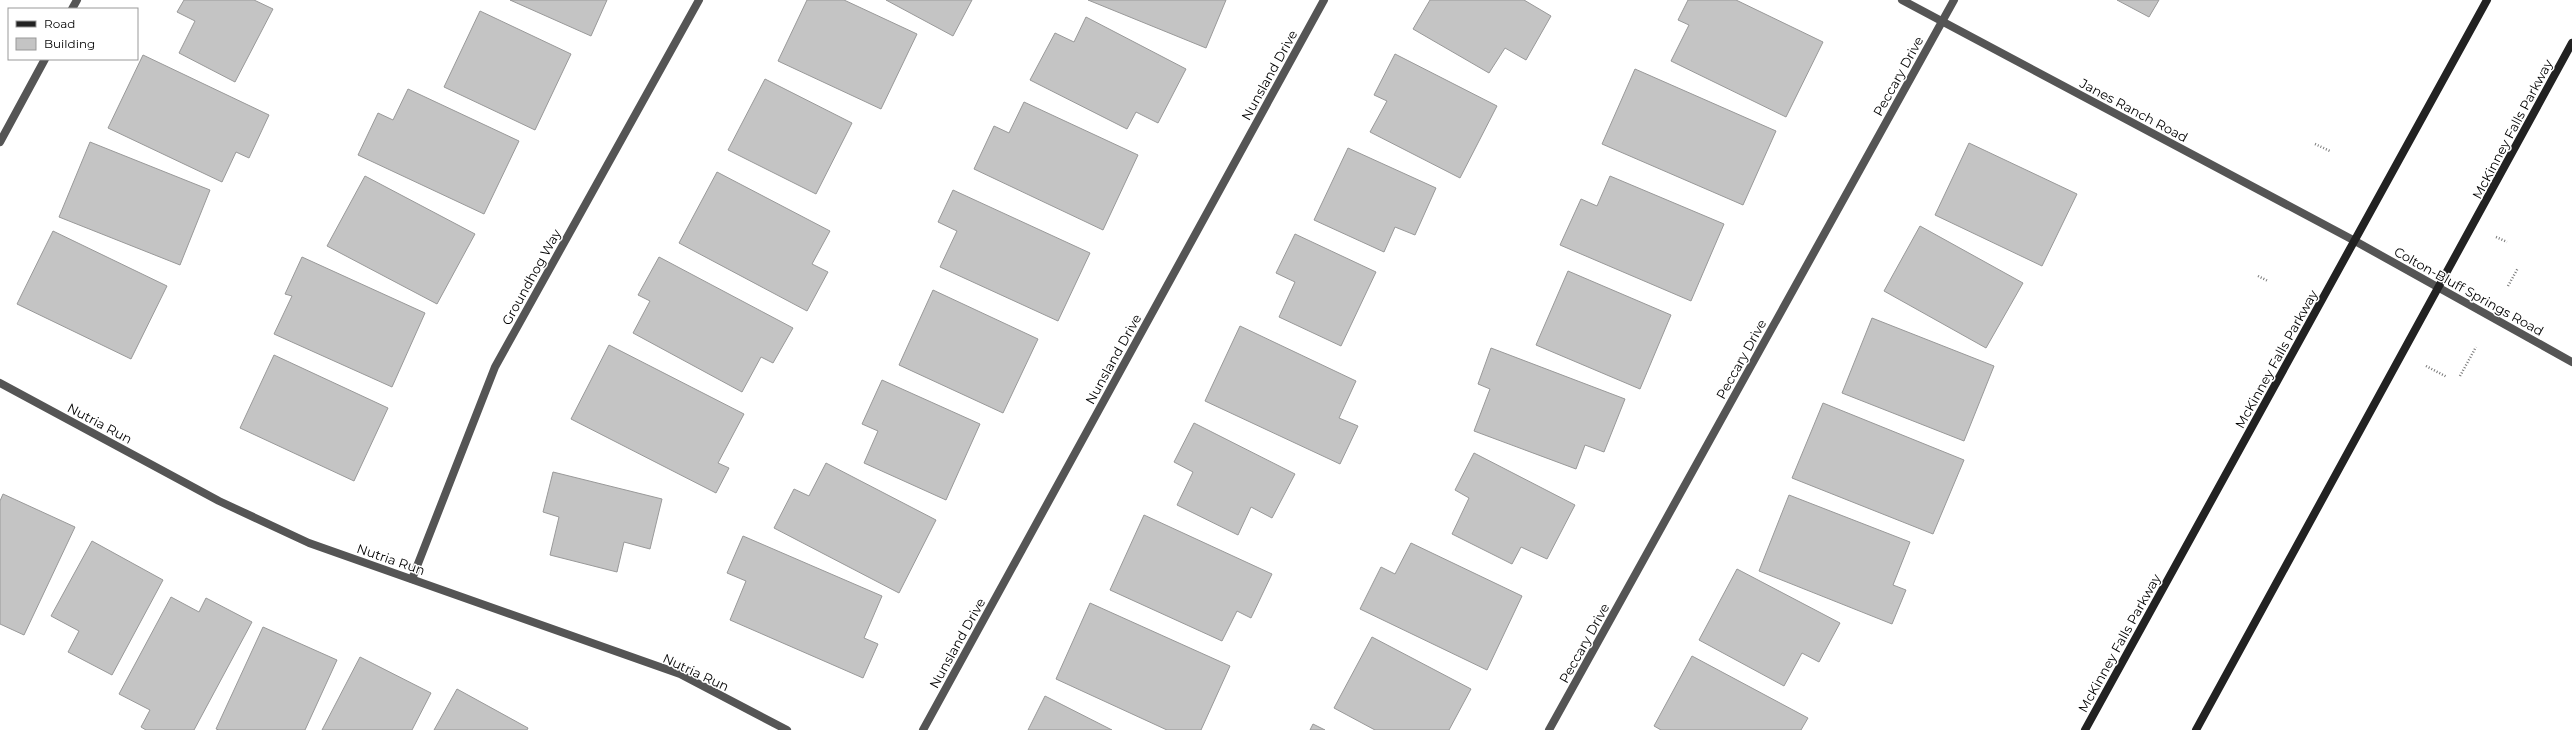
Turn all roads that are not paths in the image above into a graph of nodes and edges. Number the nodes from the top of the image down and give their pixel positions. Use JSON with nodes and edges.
{"nodes":[{"id":1,"x":699,"y":0,"type":"edge"},
{"id":2,"x":1324,"y":0,"type":"edge"},
{"id":3,"x":1902,"y":0,"type":"edge"},
{"id":4,"x":1954,"y":0,"type":"edge"},
{"id":5,"x":2486,"y":0,"type":"edge"},
{"id":6,"x":1942,"y":22,"type":"junction"},
{"id":7,"x":2572,"y":43,"type":"edge"},
{"id":8,"x":44,"y":60,"type":"edge"},
{"id":9,"x":0,"y":142,"type":"edge"},
{"id":10,"x":2354,"y":241,"type":"junction"},
{"id":11,"x":2439,"y":289,"type":"junction"},
{"id":12,"x":2572,"y":362,"type":"edge"},
{"id":13,"x":0,"y":383,"type":"edge"},
{"id":14,"x":412,"y":579,"type":"junction"},
{"id":15,"x":787,"y":730,"type":"edge"},
{"id":16,"x":923,"y":730,"type":"edge"},
{"id":17,"x":1549,"y":730,"type":"edge"},
{"id":18,"x":2085,"y":730,"type":"edge"},
{"id":19,"x":2196,"y":730,"type":"edge"}],
"edges":[{"from":1,"to":14,"type":"street","name":"Groundhog Way"},
{"from":2,"to":16,"type":"street","name":"Nunsland Drive"},
{"from":3,"to":6,"type":"street","name":"Janes Ranch Road"},
{"from":4,"to":6,"type":"street","name":"Peccary Drive"},
{"from":5,"to":10,"type":"main road","name":"McKinney Falls Parkway"},
{"from":6,"to":10,"type":"street","name":"Janes Ranch Road"},
{"from":6,"to":17,"type":"street","name":"Peccary Drive"},
{"from":7,"to":11,"type":"main road","name":"McKinney Falls Parkway"},
{"from":8,"to":9,"type":"street"},
{"from":10,"to":11,"type":"street","name":"Colton-Bluff Springs Road"},
{"from":10,"to":18,"type":"main road","name":"McKinney Falls Parkway"},
{"from":11,"to":12,"type":"street","name":"Colton-Bluff Springs Road"},
{"from":11,"to":19,"type":"main road","name":"McKinney Falls Parkway"},
{"from":13,"to":14,"type":"street","name":"Nutria Run"},
{"from":14,"to":15,"type":"street","name":"Nutria Run"}]}
